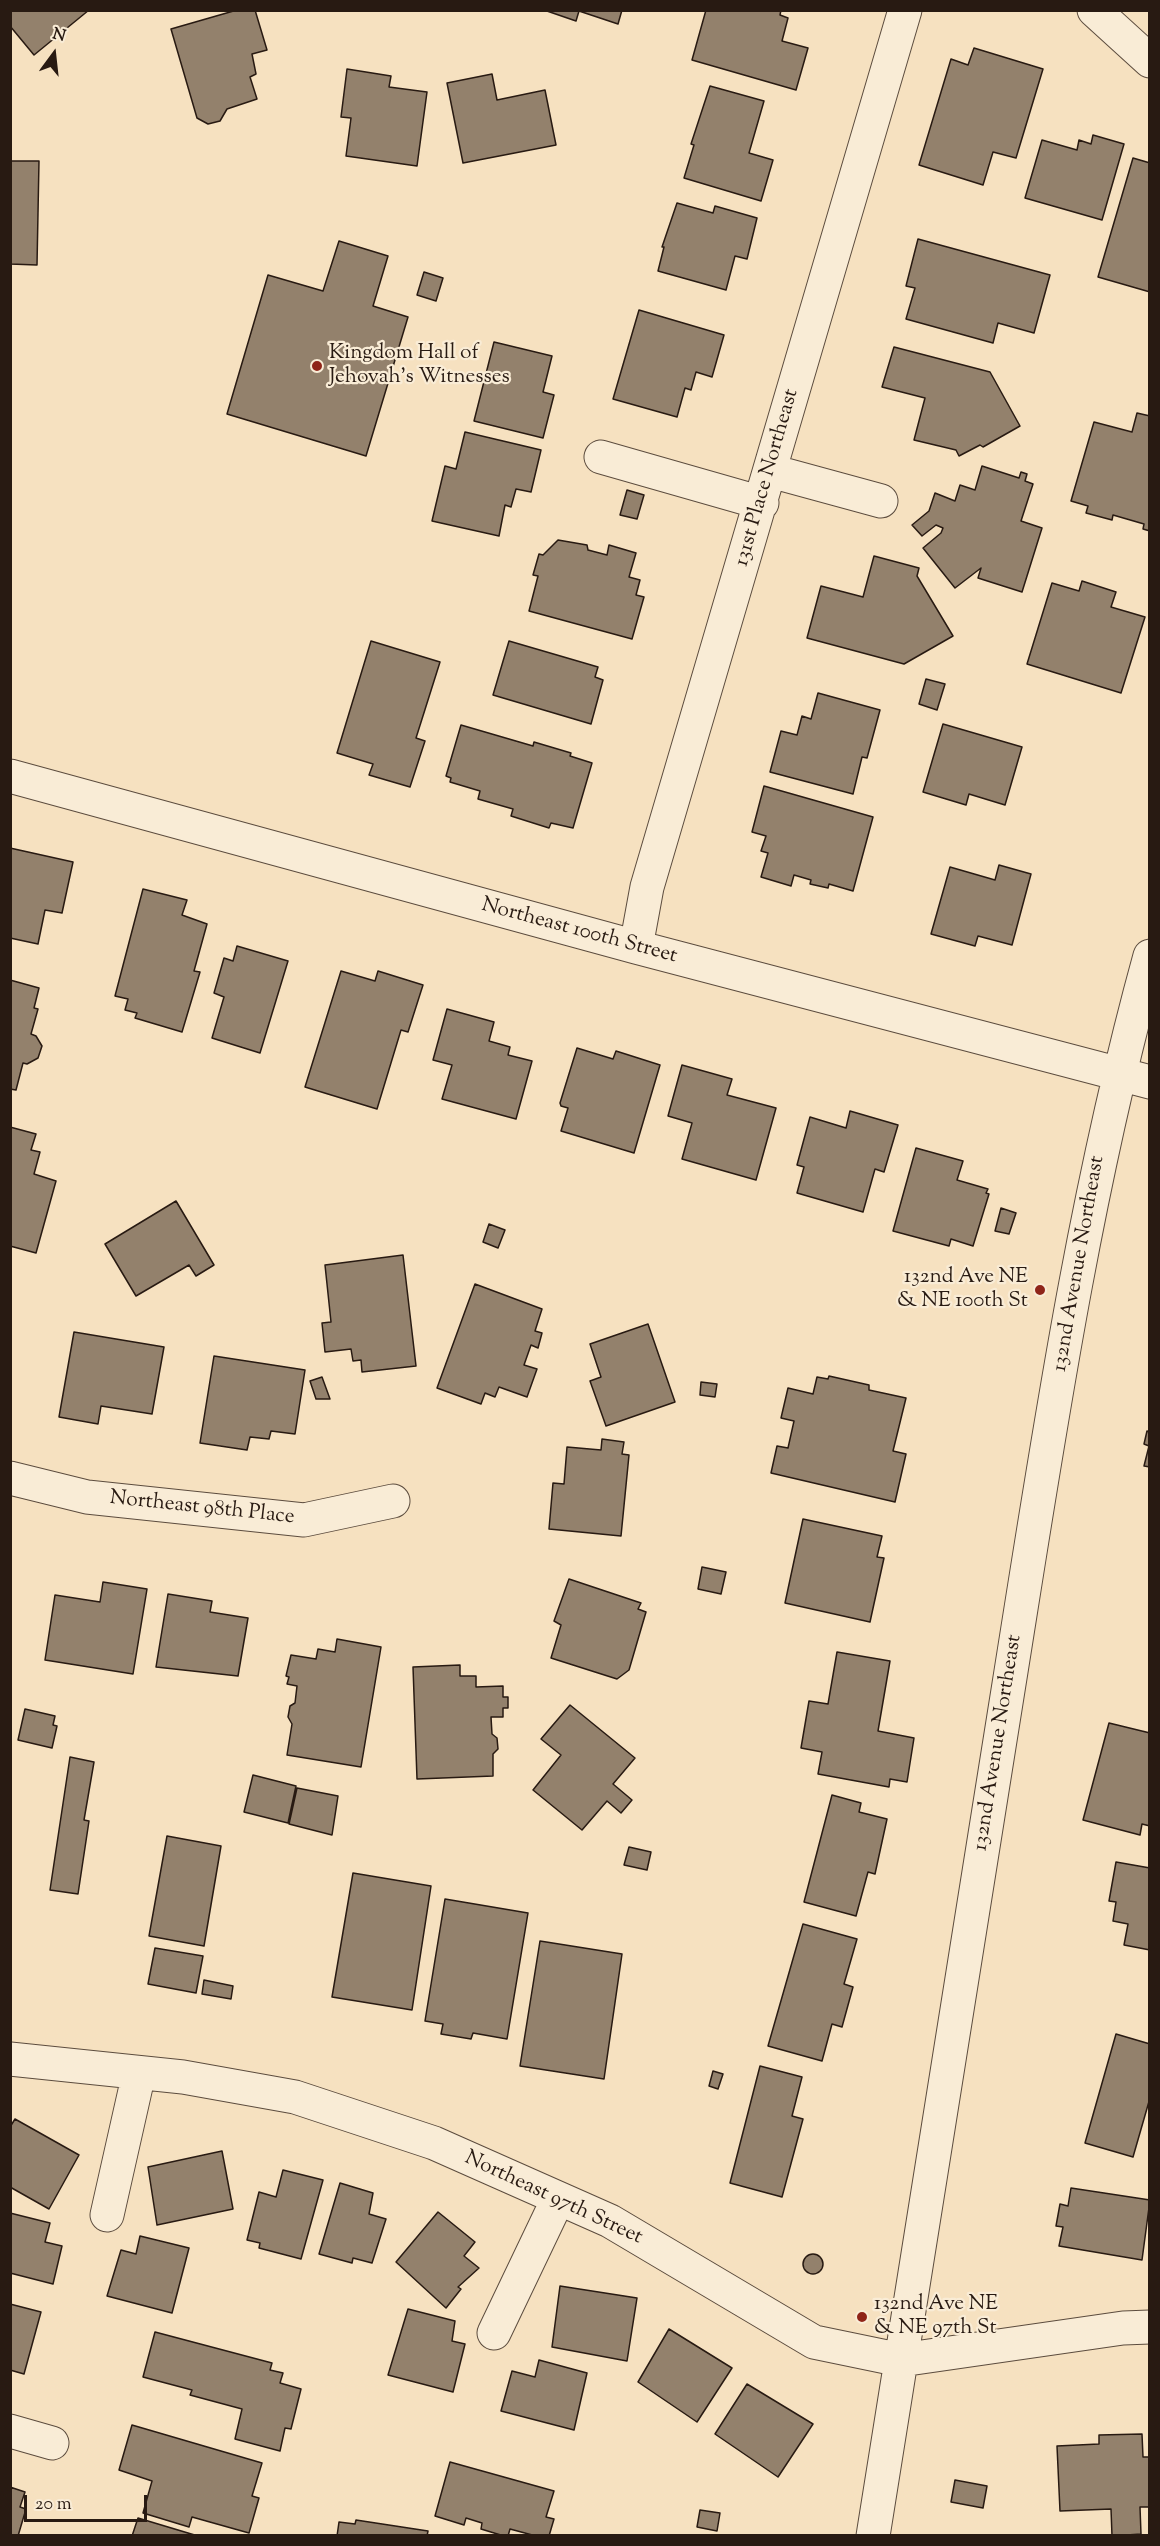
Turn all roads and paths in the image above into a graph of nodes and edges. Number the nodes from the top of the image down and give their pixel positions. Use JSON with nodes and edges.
{"nodes":[{"id":1,"x":905,"y":10,"type":"edge"},
{"id":2,"x":1094,"y":10,"type":"edge"},
{"id":3,"x":1149,"y":61,"type":"edge"},
{"id":4,"x":601,"y":458,"type":"dead end"},
{"id":5,"x":771,"y":471,"type":"junction"},
{"id":6,"x":881,"y":501,"type":"dead end"},
{"id":7,"x":762,"y":503,"type":"junction"},
{"id":8,"x":10,"y":776,"type":"edge"},
{"id":9,"x":636,"y":948,"type":"junction"},
{"id":10,"x":1149,"y":956,"type":"edge"},
{"id":11,"x":1118,"y":1073,"type":"junction"},
{"id":12,"x":1149,"y":1082,"type":"edge"},
{"id":13,"x":10,"y":1478,"type":"edge"},
{"id":14,"x":393,"y":1501,"type":"dead end"},
{"id":15,"x":10,"y":2059,"type":"edge"},
{"id":16,"x":139,"y":2073,"type":"junction"},
{"id":17,"x":558,"y":2199,"type":"junction"},
{"id":18,"x":107,"y":2215,"type":"dead end"},
{"id":19,"x":1149,"y":2328,"type":"edge"},
{"id":20,"x":494,"y":2333,"type":"dead end"},
{"id":21,"x":901,"y":2360,"type":"junction"},
{"id":22,"x":10,"y":2431,"type":"edge"},
{"id":23,"x":52,"y":2443,"type":"dead end"},
{"id":24,"x":873,"y":2535,"type":"edge"}],
"edges":[{"from":1,"to":5,"type":"street","name":"131st Place Northeast"},
{"from":2,"to":3,"type":"street"},
{"from":4,"to":7,"type":"street"},
{"from":5,"to":6,"type":"street"},
{"from":5,"to":7,"type":"street","name":"131st Place Northeast"},
{"from":7,"to":9,"type":"street","name":"131st Place Northeast"},
{"from":8,"to":9,"type":"street","name":"Northeast 100th Street"},
{"from":9,"to":11,"type":"street","name":"Northeast 100th Street"},
{"from":10,"to":11,"type":"street","name":"132nd Avenue Northeast"},
{"from":11,"to":12,"type":"street","name":"Northeast 100th Street"},
{"from":11,"to":21,"type":"street","name":"132nd Avenue Northeast"},
{"from":13,"to":14,"type":"street","name":"Northeast 98th Place"},
{"from":15,"to":16,"type":"street","name":"Northeast 97th Street"},
{"from":16,"to":17,"type":"street","name":"Northeast 97th Street"},
{"from":16,"to":18,"type":"street"},
{"from":17,"to":20,"type":"street"},
{"from":17,"to":21,"type":"street","name":"Northeast 97th Street"},
{"from":19,"to":21,"type":"street","name":"Northeast 97th Street"},
{"from":21,"to":24,"type":"street","name":"132nd Avenue Northeast"},
{"from":22,"to":23,"type":"street"}]}
